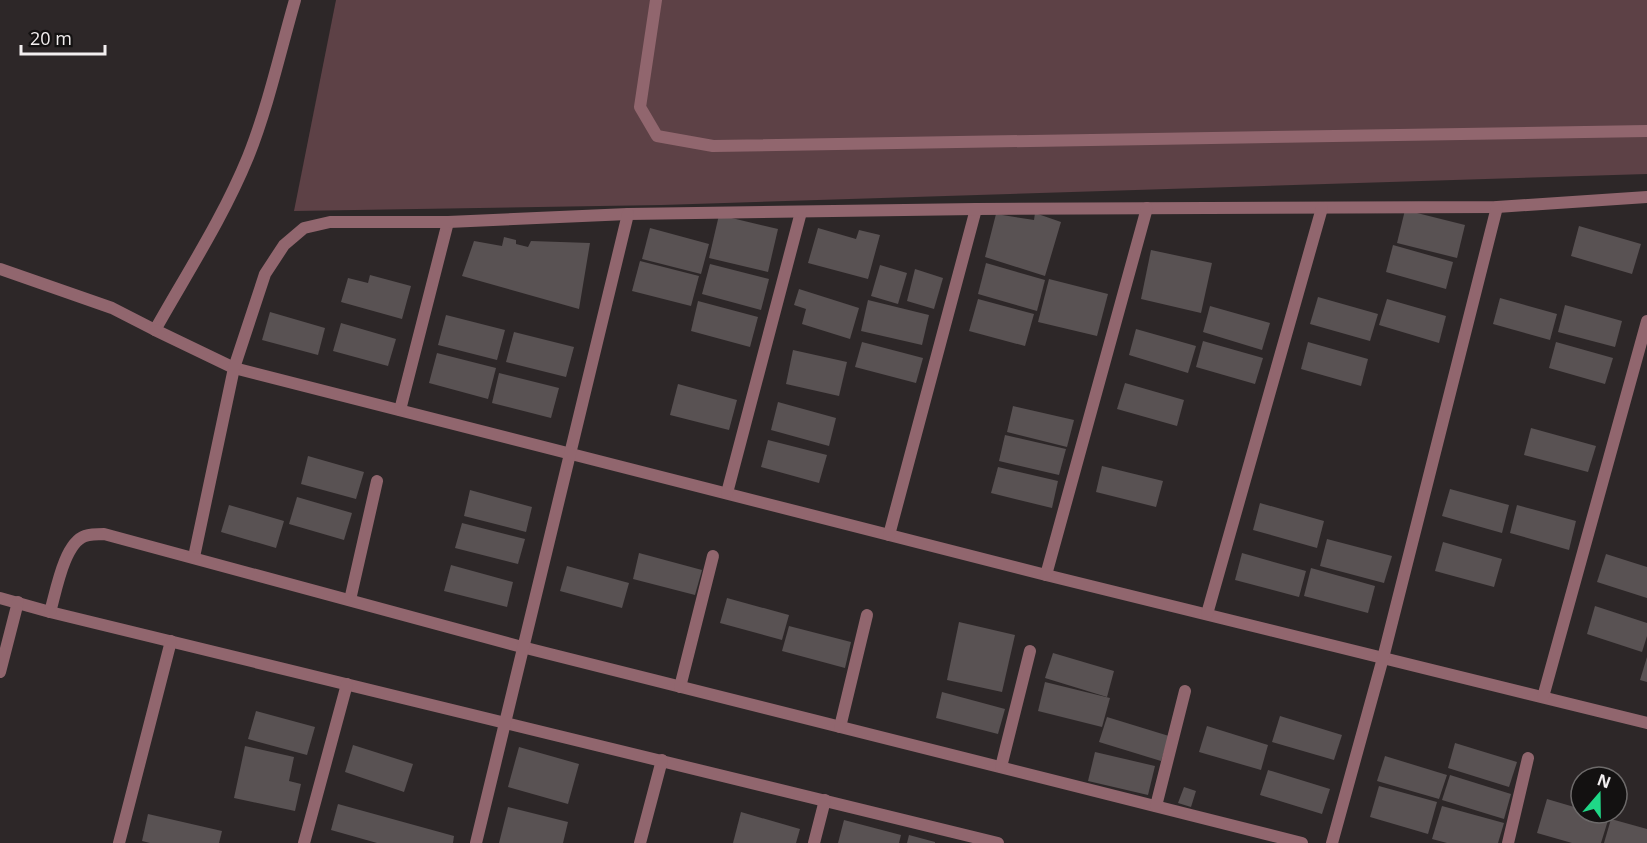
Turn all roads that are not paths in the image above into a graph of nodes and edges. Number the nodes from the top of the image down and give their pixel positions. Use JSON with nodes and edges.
{"nodes":[{"id":1,"x":295,"y":0,"type":"edge"},
{"id":2,"x":656,"y":0,"type":"edge"},
{"id":3,"x":1647,"y":131,"type":"edge"},
{"id":4,"x":1647,"y":196,"type":"edge"},
{"id":5,"x":1497,"y":207,"type":"junction"},
{"id":6,"x":1147,"y":208,"type":"junction"},
{"id":7,"x":1322,"y":208,"type":"junction"},
{"id":8,"x":976,"y":209,"type":"junction"},
{"id":9,"x":801,"y":212,"type":"junction"},
{"id":10,"x":628,"y":214,"type":"junction"},
{"id":11,"x":448,"y":222,"type":"junction"},
{"id":12,"x":0,"y":269,"type":"edge"},
{"id":13,"x":1647,"y":321,"type":"edge"},
{"id":14,"x":155,"y":330,"type":"junction"},
{"id":15,"x":234,"y":368,"type":"junction"},
{"id":16,"x":400,"y":410,"type":"junction"},
{"id":17,"x":570,"y":453,"type":"junction"},
{"id":18,"x":377,"y":481,"type":"dead end"},
{"id":19,"x":727,"y":493,"type":"junction"},
{"id":20,"x":889,"y":535,"type":"junction"},
{"id":21,"x":713,"y":556,"type":"dead end"},
{"id":22,"x":194,"y":557,"type":"junction"},
{"id":23,"x":1046,"y":575,"type":"junction"},
{"id":24,"x":0,"y":598,"type":"edge"},
{"id":25,"x":350,"y":600,"type":"junction"},
{"id":26,"x":18,"y":602,"type":"junction"},
{"id":27,"x":50,"y":612,"type":"junction"},
{"id":28,"x":1207,"y":614,"type":"junction"},
{"id":29,"x":867,"y":615,"type":"dead end"},
{"id":30,"x":171,"y":641,"type":"junction"},
{"id":31,"x":522,"y":647,"type":"junction"},
{"id":32,"x":1029,"y":651,"type":"dead end"},
{"id":33,"x":1383,"y":658,"type":"junction"},
{"id":34,"x":0,"y":672,"type":"edge"},
{"id":35,"x":347,"y":684,"type":"junction"},
{"id":36,"x":680,"y":687,"type":"junction"},
{"id":37,"x":1185,"y":691,"type":"dead end"},
{"id":38,"x":1543,"y":697,"type":"junction"},
{"id":39,"x":505,"y":723,"type":"junction"},
{"id":40,"x":1647,"y":723,"type":"edge"},
{"id":41,"x":840,"y":727,"type":"junction"},
{"id":42,"x":1528,"y":758,"type":"dead end"},
{"id":43,"x":662,"y":760,"type":"junction"},
{"id":44,"x":1001,"y":767,"type":"junction"},
{"id":45,"x":825,"y":800,"type":"junction"},
{"id":46,"x":1156,"y":806,"type":"junction"},
{"id":47,"x":994,"y":842,"type":"edge"},
{"id":48,"x":1296,"y":842,"type":"edge"},
{"id":49,"x":119,"y":843,"type":"edge"},
{"id":50,"x":304,"y":843,"type":"edge"},
{"id":51,"x":476,"y":843,"type":"edge"},
{"id":52,"x":640,"y":843,"type":"edge"},
{"id":53,"x":814,"y":843,"type":"edge"},
{"id":54,"x":1332,"y":843,"type":"edge"},
{"id":55,"x":1508,"y":843,"type":"edge"}],
"edges":[{"from":1,"to":14,"type":"street"},
{"from":2,"to":3,"type":"street"},
{"from":4,"to":5,"type":"street"},
{"from":5,"to":7,"type":"street"},
{"from":5,"to":33,"type":"street"},
{"from":6,"to":7,"type":"street"},
{"from":6,"to":8,"type":"street"},
{"from":6,"to":23,"type":"street"},
{"from":7,"to":28,"type":"street"},
{"from":8,"to":9,"type":"street"},
{"from":8,"to":20,"type":"street"},
{"from":9,"to":10,"type":"street"},
{"from":9,"to":19,"type":"street"},
{"from":10,"to":11,"type":"street"},
{"from":10,"to":17,"type":"street"},
{"from":11,"to":15,"type":"street"},
{"from":11,"to":16,"type":"street"},
{"from":12,"to":14,"type":"street"},
{"from":13,"to":38,"type":"street"},
{"from":14,"to":15,"type":"street"},
{"from":15,"to":16,"type":"street"},
{"from":15,"to":22,"type":"street"},
{"from":16,"to":17,"type":"street"},
{"from":17,"to":19,"type":"street"},
{"from":17,"to":31,"type":"street"},
{"from":18,"to":25,"type":"street"},
{"from":19,"to":20,"type":"street"},
{"from":20,"to":23,"type":"street"},
{"from":21,"to":36,"type":"street"},
{"from":22,"to":25,"type":"street"},
{"from":22,"to":27,"type":"street"},
{"from":23,"to":28,"type":"street"},
{"from":24,"to":26,"type":"street"},
{"from":25,"to":31,"type":"street"},
{"from":26,"to":27,"type":"street"},
{"from":26,"to":34,"type":"street"},
{"from":27,"to":30,"type":"street"},
{"from":28,"to":33,"type":"street"},
{"from":29,"to":41,"type":"street"},
{"from":30,"to":35,"type":"street"},
{"from":30,"to":49,"type":"street"},
{"from":31,"to":36,"type":"street"},
{"from":31,"to":39,"type":"street"},
{"from":32,"to":44,"type":"street"},
{"from":33,"to":38,"type":"street"},
{"from":33,"to":54,"type":"street"},
{"from":35,"to":39,"type":"street"},
{"from":35,"to":50,"type":"street"},
{"from":36,"to":41,"type":"street"},
{"from":37,"to":46,"type":"street"},
{"from":38,"to":40,"type":"street"},
{"from":39,"to":43,"type":"street"},
{"from":39,"to":51,"type":"street"},
{"from":41,"to":44,"type":"street"},
{"from":42,"to":55,"type":"street"},
{"from":43,"to":45,"type":"street"},
{"from":43,"to":52,"type":"street"},
{"from":44,"to":46,"type":"street"},
{"from":45,"to":47,"type":"street"},
{"from":45,"to":53,"type":"street"},
{"from":46,"to":48,"type":"street"}]}
